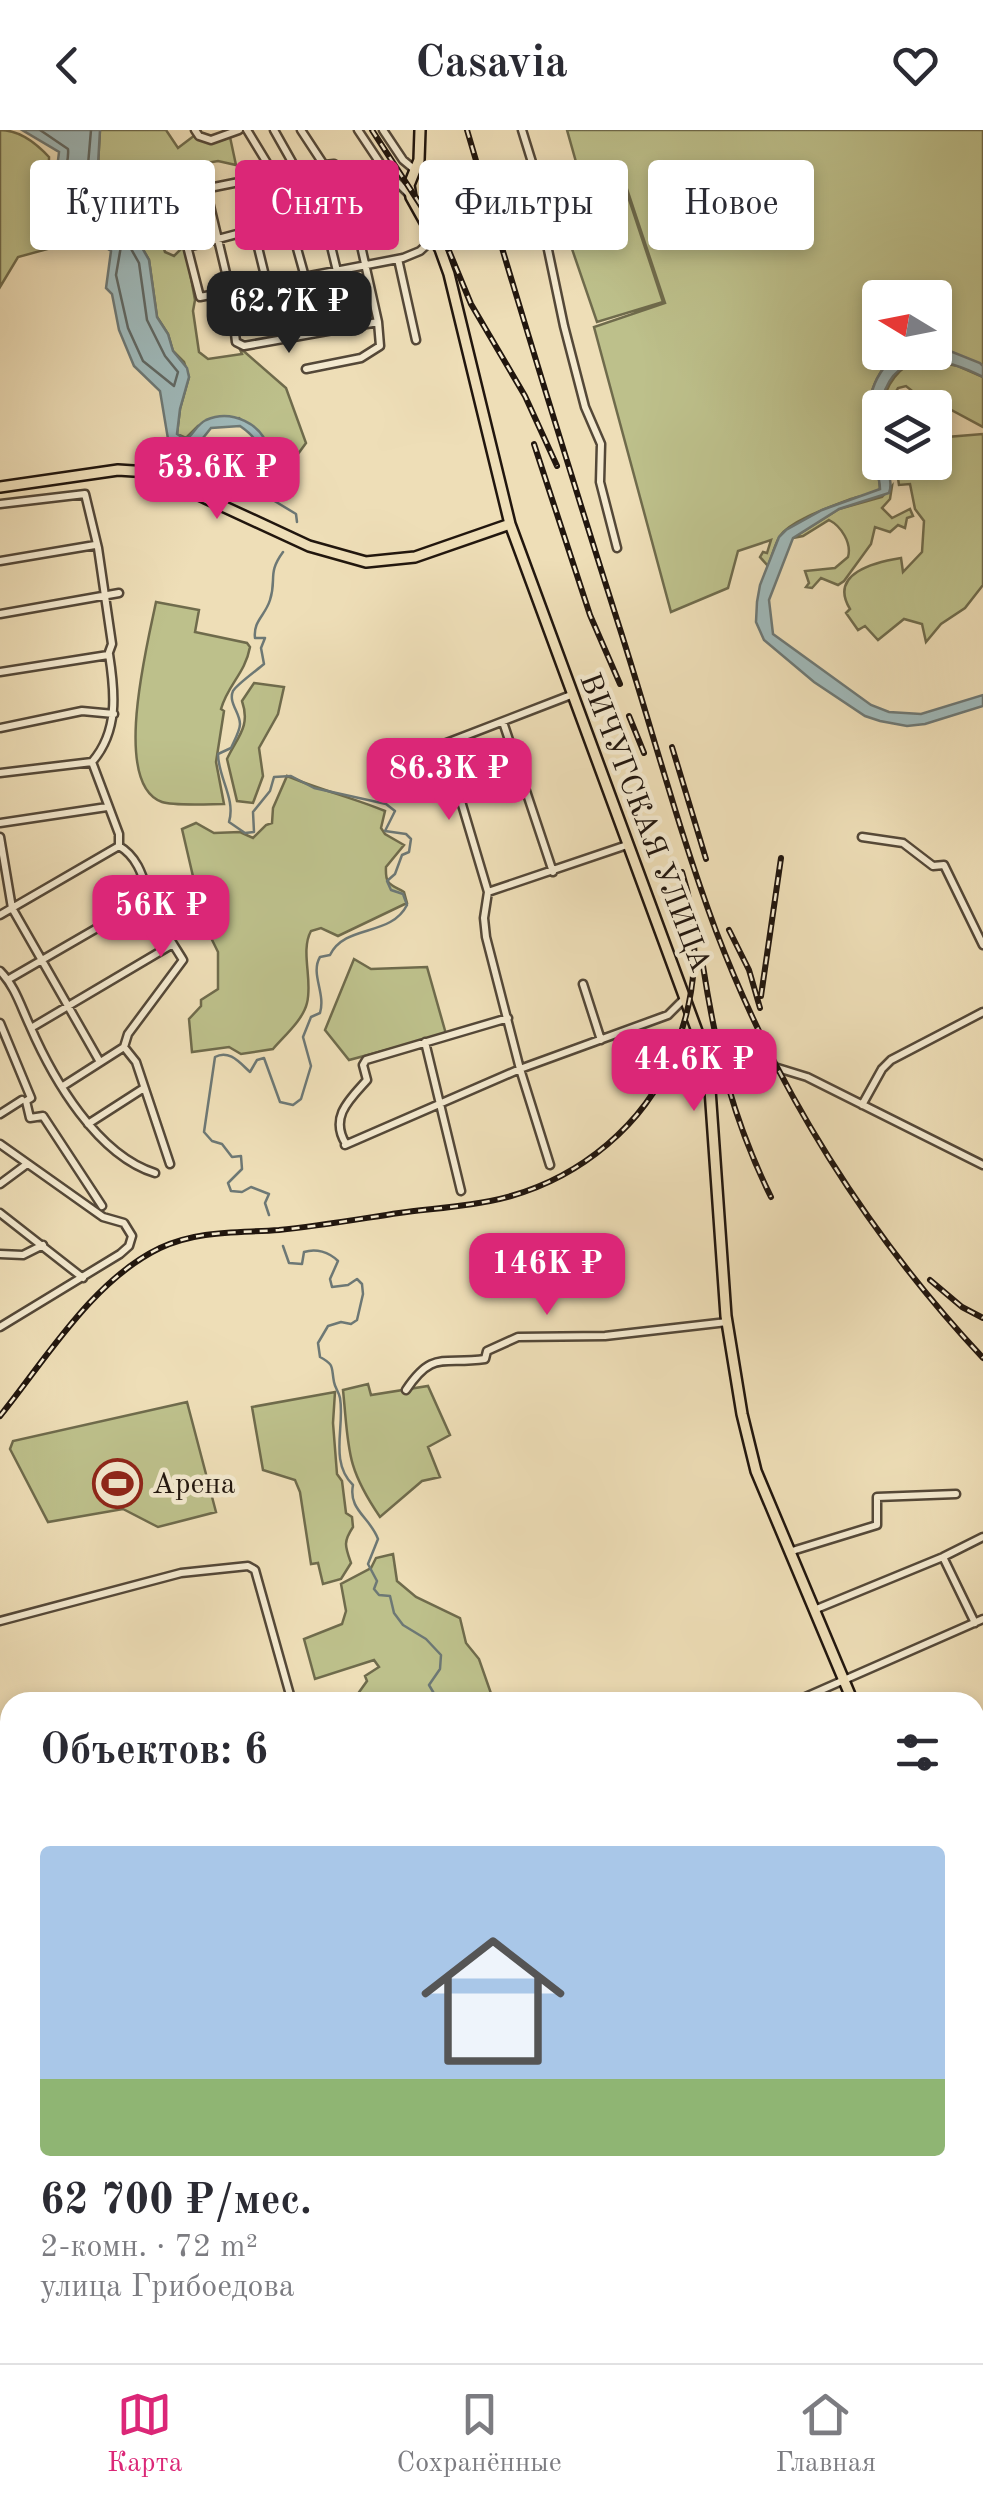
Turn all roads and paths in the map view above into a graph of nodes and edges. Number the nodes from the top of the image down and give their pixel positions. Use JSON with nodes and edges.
{"nodes":[{"id":1,"x":216,"y":130,"type":"edge"},
{"id":2,"x":243,"y":130,"type":"edge"},
{"id":3,"x":274,"y":130,"type":"edge"},
{"id":4,"x":301,"y":130,"type":"edge"},
{"id":5,"x":358,"y":130,"type":"edge"},
{"id":6,"x":384,"y":130,"type":"edge"},
{"id":7,"x":420,"y":130,"type":"edge"},
{"id":8,"x":522,"y":130,"type":"edge"},
{"id":9,"x":197,"y":133,"type":"edge"},
{"id":10,"x":211,"y":140,"type":"junction"},
{"id":11,"x":268,"y":160,"type":"edge"},
{"id":12,"x":290,"y":160,"type":"edge"},
{"id":13,"x":321,"y":160,"type":"edge"},
{"id":14,"x":378,"y":160,"type":"edge"},
{"id":15,"x":416,"y":171,"type":"junction"},
{"id":16,"x":399,"y":185,"type":"edge"},
{"id":17,"x":411,"y":197,"type":"junction"},
{"id":18,"x":419,"y":211,"type":"edge"},
{"id":19,"x":215,"y":223,"type":"edge"},
{"id":20,"x":235,"y":234,"type":"edge"},
{"id":21,"x":219,"y":238,"type":"junction"},
{"id":22,"x":215,"y":239,"type":"edge"},
{"id":23,"x":189,"y":250,"type":"edge"},
{"id":24,"x":259,"y":250,"type":"edge"},
{"id":25,"x":296,"y":250,"type":"edge"},
{"id":26,"x":332,"y":250,"type":"edge"},
{"id":27,"x":360,"y":250,"type":"edge"},
{"id":28,"x":421,"y":250,"type":"edge"},
{"id":29,"x":439,"y":250,"type":"edge"},
{"id":30,"x":398,"y":259,"type":"junction"},
{"id":31,"x":363,"y":266,"type":"junction"},
{"id":32,"x":337,"y":271,"type":"junction"},
{"id":33,"x":305,"y":277,"type":"junction"},
{"id":34,"x":277,"y":282,"type":"junction"},
{"id":35,"x":267,"y":284,"type":"junction"},
{"id":36,"x":230,"y":290,"type":"junction"},
{"id":37,"x":378,"y":322,"type":"junction"},
{"id":38,"x":288,"y":338,"type":"junction"},
{"id":39,"x":416,"y":340,"type":"dead end"},
{"id":40,"x":306,"y":369,"type":"dead end"},
{"id":41,"x":0,"y":487,"type":"edge"},
{"id":42,"x":0,"y":504,"type":"edge"},
{"id":43,"x":510,"y":524,"type":"junction"},
{"id":44,"x":95,"y":545,"type":"junction"},
{"id":45,"x":616,"y":548,"type":"dead end"},
{"id":46,"x":0,"y":562,"type":"edge"},
{"id":47,"x":119,"y":593,"type":"dead end"},
{"id":48,"x":106,"y":596,"type":"junction"},
{"id":49,"x":0,"y":614,"type":"edge"},
{"id":50,"x":109,"y":654,"type":"junction"},
{"id":51,"x":0,"y":672,"type":"edge"},
{"id":52,"x":571,"y":695,"type":"junction"},
{"id":53,"x":114,"y":714,"type":"junction"},
{"id":54,"x":503,"y":722,"type":"junction"},
{"id":55,"x":0,"y":728,"type":"edge"},
{"id":56,"x":92,"y":762,"type":"junction"},
{"id":57,"x":0,"y":774,"type":"edge"},
{"id":58,"x":107,"y":807,"type":"junction"},
{"id":59,"x":0,"y":824,"type":"edge"},
{"id":60,"x":862,"y":837,"type":"dead end"},
{"id":61,"x":0,"y":838,"type":"edge"},
{"id":62,"x":627,"y":844,"type":"junction"},
{"id":63,"x":119,"y":846,"type":"junction"},
{"id":64,"x":553,"y":872,"type":"junction"},
{"id":65,"x":488,"y":892,"type":"junction"},
{"id":66,"x":149,"y":898,"type":"junction"},
{"id":67,"x":12,"y":908,"type":"junction"},
{"id":68,"x":0,"y":916,"type":"edge"},
{"id":69,"x":173,"y":944,"type":"junction"},
{"id":70,"x":983,"y":945,"type":"edge"},
{"id":71,"x":43,"y":960,"type":"junction"},
{"id":72,"x":0,"y":971,"type":"edge"},
{"id":73,"x":9,"y":979,"type":"junction"},
{"id":74,"x":584,"y":984,"type":"dead end"},
{"id":75,"x":686,"y":996,"type":"junction"},
{"id":76,"x":70,"y":1008,"type":"junction"},
{"id":77,"x":983,"y":1012,"type":"edge"},
{"id":78,"x":508,"y":1018,"type":"junction"},
{"id":79,"x":0,"y":1023,"type":"edge"},
{"id":80,"x":31,"y":1028,"type":"junction"},
{"id":81,"x":601,"y":1040,"type":"junction"},
{"id":82,"x":425,"y":1042,"type":"junction"},
{"id":83,"x":703,"y":1044,"type":"junction"},
{"id":84,"x":124,"y":1047,"type":"junction"},
{"id":85,"x":100,"y":1062,"type":"junction"},
{"id":86,"x":520,"y":1068,"type":"junction"},
{"id":87,"x":63,"y":1086,"type":"junction"},
{"id":88,"x":144,"y":1088,"type":"junction"},
{"id":89,"x":22,"y":1100,"type":"dead end"},
{"id":90,"x":440,"y":1102,"type":"junction"},
{"id":91,"x":862,"y":1105,"type":"junction"},
{"id":92,"x":0,"y":1114,"type":"edge"},
{"id":93,"x":88,"y":1124,"type":"junction"},
{"id":94,"x":0,"y":1144,"type":"edge"},
{"id":95,"x":28,"y":1164,"type":"junction"},
{"id":96,"x":170,"y":1164,"type":"dead end"},
{"id":97,"x":550,"y":1165,"type":"dead end"},
{"id":98,"x":983,"y":1166,"type":"edge"},
{"id":99,"x":156,"y":1173,"type":"dead end"},
{"id":100,"x":0,"y":1184,"type":"edge"},
{"id":101,"x":461,"y":1191,"type":"dead end"},
{"id":102,"x":102,"y":1206,"type":"dead end"},
{"id":103,"x":0,"y":1213,"type":"edge"},
{"id":104,"x":43,"y":1245,"type":"junction"},
{"id":105,"x":0,"y":1254,"type":"edge"},
{"id":106,"x":83,"y":1278,"type":"junction"},
{"id":107,"x":0,"y":1312,"type":"edge"},
{"id":108,"x":727,"y":1322,"type":"junction"},
{"id":109,"x":3,"y":1325,"type":"edge"},
{"id":110,"x":406,"y":1390,"type":"dead end"},
{"id":111,"x":956,"y":1494,"type":"dead end"},
{"id":112,"x":983,"y":1537,"type":"edge"},
{"id":113,"x":788,"y":1552,"type":"junction"},
{"id":114,"x":944,"y":1557,"type":"junction"},
{"id":115,"x":813,"y":1610,"type":"junction"},
{"id":116,"x":0,"y":1621,"type":"edge"},
{"id":117,"x":979,"y":1621,"type":"edge"},
{"id":118,"x":844,"y":1681,"type":"junction"},
{"id":119,"x":289,"y":1692,"type":"edge"},
{"id":120,"x":818,"y":1692,"type":"edge"},
{"id":121,"x":849,"y":1692,"type":"edge"}],
"edges":[{"from":1,"to":10,"type":"street"},
{"from":2,"to":10,"type":"street"},
{"from":2,"to":11,"type":"street"},
{"from":3,"to":12,"type":"street"},
{"from":4,"to":13,"type":"street"},
{"from":5,"to":14,"type":"street","name":"ВИЧУГСКАЯ УЛИЦА"},
{"from":6,"to":15,"type":"street"},
{"from":7,"to":15,"type":"main road"},
{"from":8,"to":45,"type":"street"},
{"from":9,"to":10,"type":"street"},
{"from":15,"to":17,"type":"main road"},
{"from":16,"to":17,"type":"street","name":"ВИЧУГСКАЯ УЛИЦА"},
{"from":17,"to":18,"type":"main road","name":"ВИЧУГСКАЯ УЛИЦА"},
{"from":19,"to":21,"type":"street"},
{"from":20,"to":21,"type":"street"},
{"from":21,"to":22,"type":"street"},
{"from":21,"to":36,"type":"street"},
{"from":23,"to":36,"type":"street"},
{"from":24,"to":35,"type":"street"},
{"from":25,"to":33,"type":"street"},
{"from":26,"to":32,"type":"street"},
{"from":27,"to":31,"type":"street"},
{"from":28,"to":30,"type":"street"},
{"from":29,"to":43,"type":"main road","name":"ВИЧУГСКАЯ УЛИЦА"},
{"from":30,"to":31,"type":"street"},
{"from":30,"to":39,"type":"street"},
{"from":31,"to":32,"type":"street"},
{"from":31,"to":37,"type":"street"},
{"from":32,"to":33,"type":"street"},
{"from":33,"to":34,"type":"street"},
{"from":34,"to":35,"type":"street"},
{"from":34,"to":38,"type":"street"},
{"from":35,"to":36,"type":"street"},
{"from":36,"to":38,"type":"street"},
{"from":37,"to":38,"type":"street"},
{"from":37,"to":40,"type":"street"},
{"from":41,"to":43,"type":"main road"},
{"from":42,"to":44,"type":"street"},
{"from":43,"to":52,"type":"main road","name":"ВИЧУГСКАЯ УЛИЦА"},
{"from":44,"to":46,"type":"street"},
{"from":44,"to":48,"type":"street"},
{"from":47,"to":48,"type":"street"},
{"from":48,"to":49,"type":"street"},
{"from":48,"to":50,"type":"street"},
{"from":50,"to":51,"type":"street"},
{"from":50,"to":53,"type":"street"},
{"from":52,"to":54,"type":"street"},
{"from":52,"to":62,"type":"main road","name":"ВИЧУГСКАЯ УЛИЦА"},
{"from":53,"to":55,"type":"street"},
{"from":53,"to":56,"type":"street"},
{"from":54,"to":64,"type":"street"},
{"from":54,"to":65,"type":"street"},
{"from":56,"to":57,"type":"street"},
{"from":56,"to":58,"type":"street"},
{"from":58,"to":59,"type":"street"},
{"from":58,"to":63,"type":"street"},
{"from":60,"to":70,"type":"street"},
{"from":61,"to":67,"type":"street"},
{"from":62,"to":64,"type":"street"},
{"from":62,"to":75,"type":"main road","name":"ВИЧУГСКАЯ УЛИЦА"},
{"from":63,"to":66,"type":"street"},
{"from":63,"to":67,"type":"street"},
{"from":64,"to":65,"type":"street"},
{"from":65,"to":78,"type":"street"},
{"from":66,"to":69,"type":"street"},
{"from":66,"to":71,"type":"street"},
{"from":67,"to":68,"type":"street"},
{"from":67,"to":71,"type":"street"},
{"from":69,"to":76,"type":"street"},
{"from":69,"to":84,"type":"street"},
{"from":71,"to":73,"type":"street"},
{"from":71,"to":76,"type":"street"},
{"from":72,"to":73,"type":"street"},
{"from":73,"to":80,"type":"street"},
{"from":74,"to":81,"type":"street"},
{"from":75,"to":81,"type":"street"},
{"from":75,"to":83,"type":"main road","name":"ВИЧУГСКАЯ УЛИЦА"},
{"from":76,"to":80,"type":"street"},
{"from":76,"to":85,"type":"street"},
{"from":77,"to":91,"type":"street"},
{"from":78,"to":82,"type":"street"},
{"from":78,"to":86,"type":"street"},
{"from":79,"to":102,"type":"street"},
{"from":80,"to":87,"type":"street"},
{"from":81,"to":86,"type":"street"},
{"from":82,"to":90,"type":"street"},
{"from":82,"to":90,"type":"street"},
{"from":83,"to":91,"type":"street"},
{"from":83,"to":108,"type":"main road","name":"ВИЧУГСКАЯ УЛИЦА"},
{"from":84,"to":85,"type":"street"},
{"from":84,"to":88,"type":"street"},
{"from":85,"to":87,"type":"street"},
{"from":86,"to":90,"type":"street"},
{"from":86,"to":97,"type":"street"},
{"from":87,"to":93,"type":"street"},
{"from":88,"to":93,"type":"street"},
{"from":88,"to":96,"type":"street"},
{"from":89,"to":92,"type":"street"},
{"from":90,"to":101,"type":"street"},
{"from":91,"to":98,"type":"street"},
{"from":93,"to":99,"type":"street"},
{"from":94,"to":95,"type":"street"},
{"from":95,"to":100,"type":"street"},
{"from":95,"to":106,"type":"street"},
{"from":103,"to":104,"type":"street"},
{"from":104,"to":105,"type":"street"},
{"from":104,"to":106,"type":"street"},
{"from":106,"to":109,"type":"street"},
{"from":107,"to":109,"type":"street"},
{"from":108,"to":110,"type":"street"},
{"from":108,"to":113,"type":"main road","name":"ВИЧУГСКАЯ УЛИЦА"},
{"from":111,"to":113,"type":"street"},
{"from":112,"to":114,"type":"street"},
{"from":113,"to":115,"type":"main road","name":"ВИЧУГСКАЯ УЛИЦА"},
{"from":114,"to":115,"type":"street"},
{"from":114,"to":117,"type":"street"},
{"from":115,"to":118,"type":"main road","name":"ВИЧУГСКАЯ УЛИЦА"},
{"from":116,"to":119,"type":"street"},
{"from":117,"to":118,"type":"street"},
{"from":118,"to":120,"type":"street"},
{"from":118,"to":121,"type":"main road","name":"ВИЧУГСКАЯ УЛИЦА"}]}
